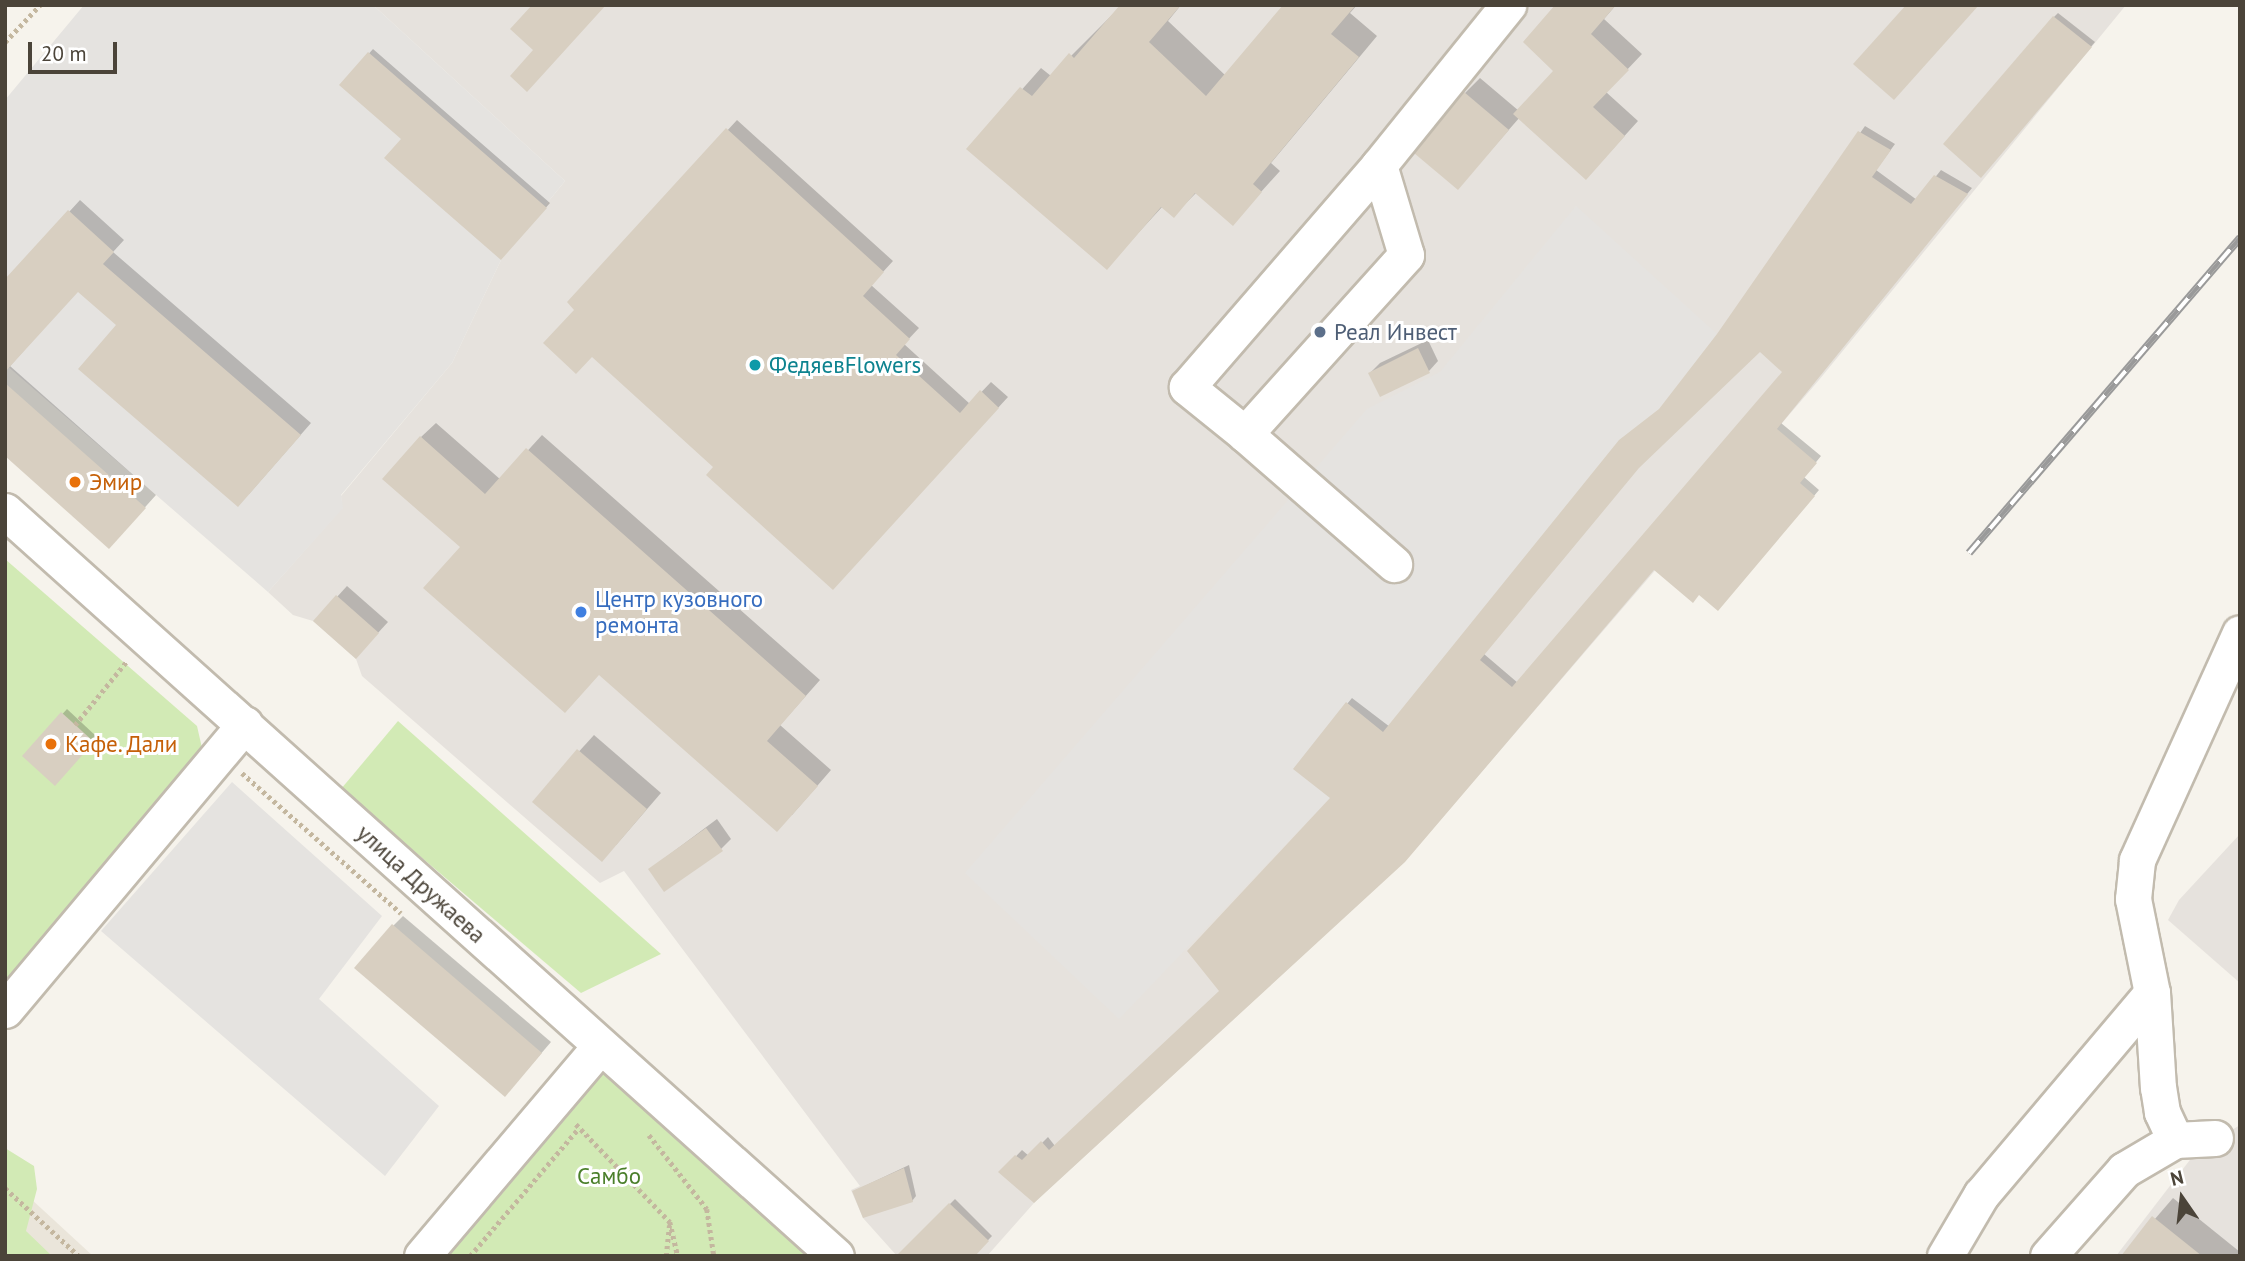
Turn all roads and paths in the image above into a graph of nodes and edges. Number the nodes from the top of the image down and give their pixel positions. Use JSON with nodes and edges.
{"nodes":[{"id":1,"x":40,"y":5,"type":"edge"},
{"id":2,"x":1508,"y":5,"type":"edge"},
{"id":3,"x":5,"y":42,"type":"edge"},
{"id":4,"x":1379,"y":165,"type":"junction"},
{"id":5,"x":1245,"y":433,"type":"junction"},
{"id":6,"x":5,"y":512,"type":"edge"},
{"id":7,"x":1394,"y":564,"type":"dead end"},
{"id":8,"x":2240,"y":633,"type":"edge"},
{"id":9,"x":146,"y":637,"type":"junction"},
{"id":10,"x":245,"y":724,"type":"junction"},
{"id":11,"x":75,"y":725,"type":"dead end"},
{"id":12,"x":2152,"y":993,"type":"junction"},
{"id":13,"x":5,"y":1010,"type":"edge"},
{"id":14,"x":600,"y":1046,"type":"junction"},
{"id":15,"x":558,"y":1095,"type":"junction"},
{"id":16,"x":579,"y":1128,"type":"junction"},
{"id":17,"x":643,"y":1128,"type":"dead end"},
{"id":18,"x":2215,"y":1138,"type":"dead end"},
{"id":19,"x":2175,"y":1140,"type":"junction"},
{"id":20,"x":5,"y":1188,"type":"edge"},
{"id":21,"x":670,"y":1222,"type":"junction"},
{"id":22,"x":79,"y":1256,"type":"edge"},
{"id":23,"x":422,"y":1256,"type":"edge"},
{"id":24,"x":470,"y":1256,"type":"edge"},
{"id":25,"x":666,"y":1256,"type":"edge"},
{"id":26,"x":678,"y":1256,"type":"edge"},
{"id":27,"x":714,"y":1256,"type":"edge"},
{"id":28,"x":836,"y":1256,"type":"edge"},
{"id":29,"x":1945,"y":1256,"type":"edge"},
{"id":30,"x":2048,"y":1256,"type":"edge"}],
"edges":[{"from":1,"to":3,"type":"path"},
{"from":2,"to":4,"type":"street"},
{"from":4,"to":5,"type":"street"},
{"from":4,"to":5,"type":"street"},
{"from":5,"to":7,"type":"street"},
{"from":6,"to":9,"type":"street","name":"улица Дружаева"},
{"from":8,"to":12,"type":"street"},
{"from":9,"to":10,"type":"street","name":"улица Дружаева"},
{"from":9,"to":11,"type":"path"},
{"from":10,"to":13,"type":"street"},
{"from":10,"to":14,"type":"street","name":"улица Дружаева"},
{"from":12,"to":19,"type":"street"},
{"from":12,"to":29,"type":"street"},
{"from":14,"to":15,"type":"street"},
{"from":14,"to":28,"type":"street","name":"улица Дружаева"},
{"from":15,"to":16,"type":"path"},
{"from":15,"to":23,"type":"street"},
{"from":16,"to":21,"type":"path"},
{"from":16,"to":24,"type":"path"},
{"from":17,"to":27,"type":"path"},
{"from":18,"to":19,"type":"street"},
{"from":19,"to":30,"type":"street"},
{"from":20,"to":22,"type":"path"},
{"from":21,"to":25,"type":"path"},
{"from":21,"to":26,"type":"path"}]}
